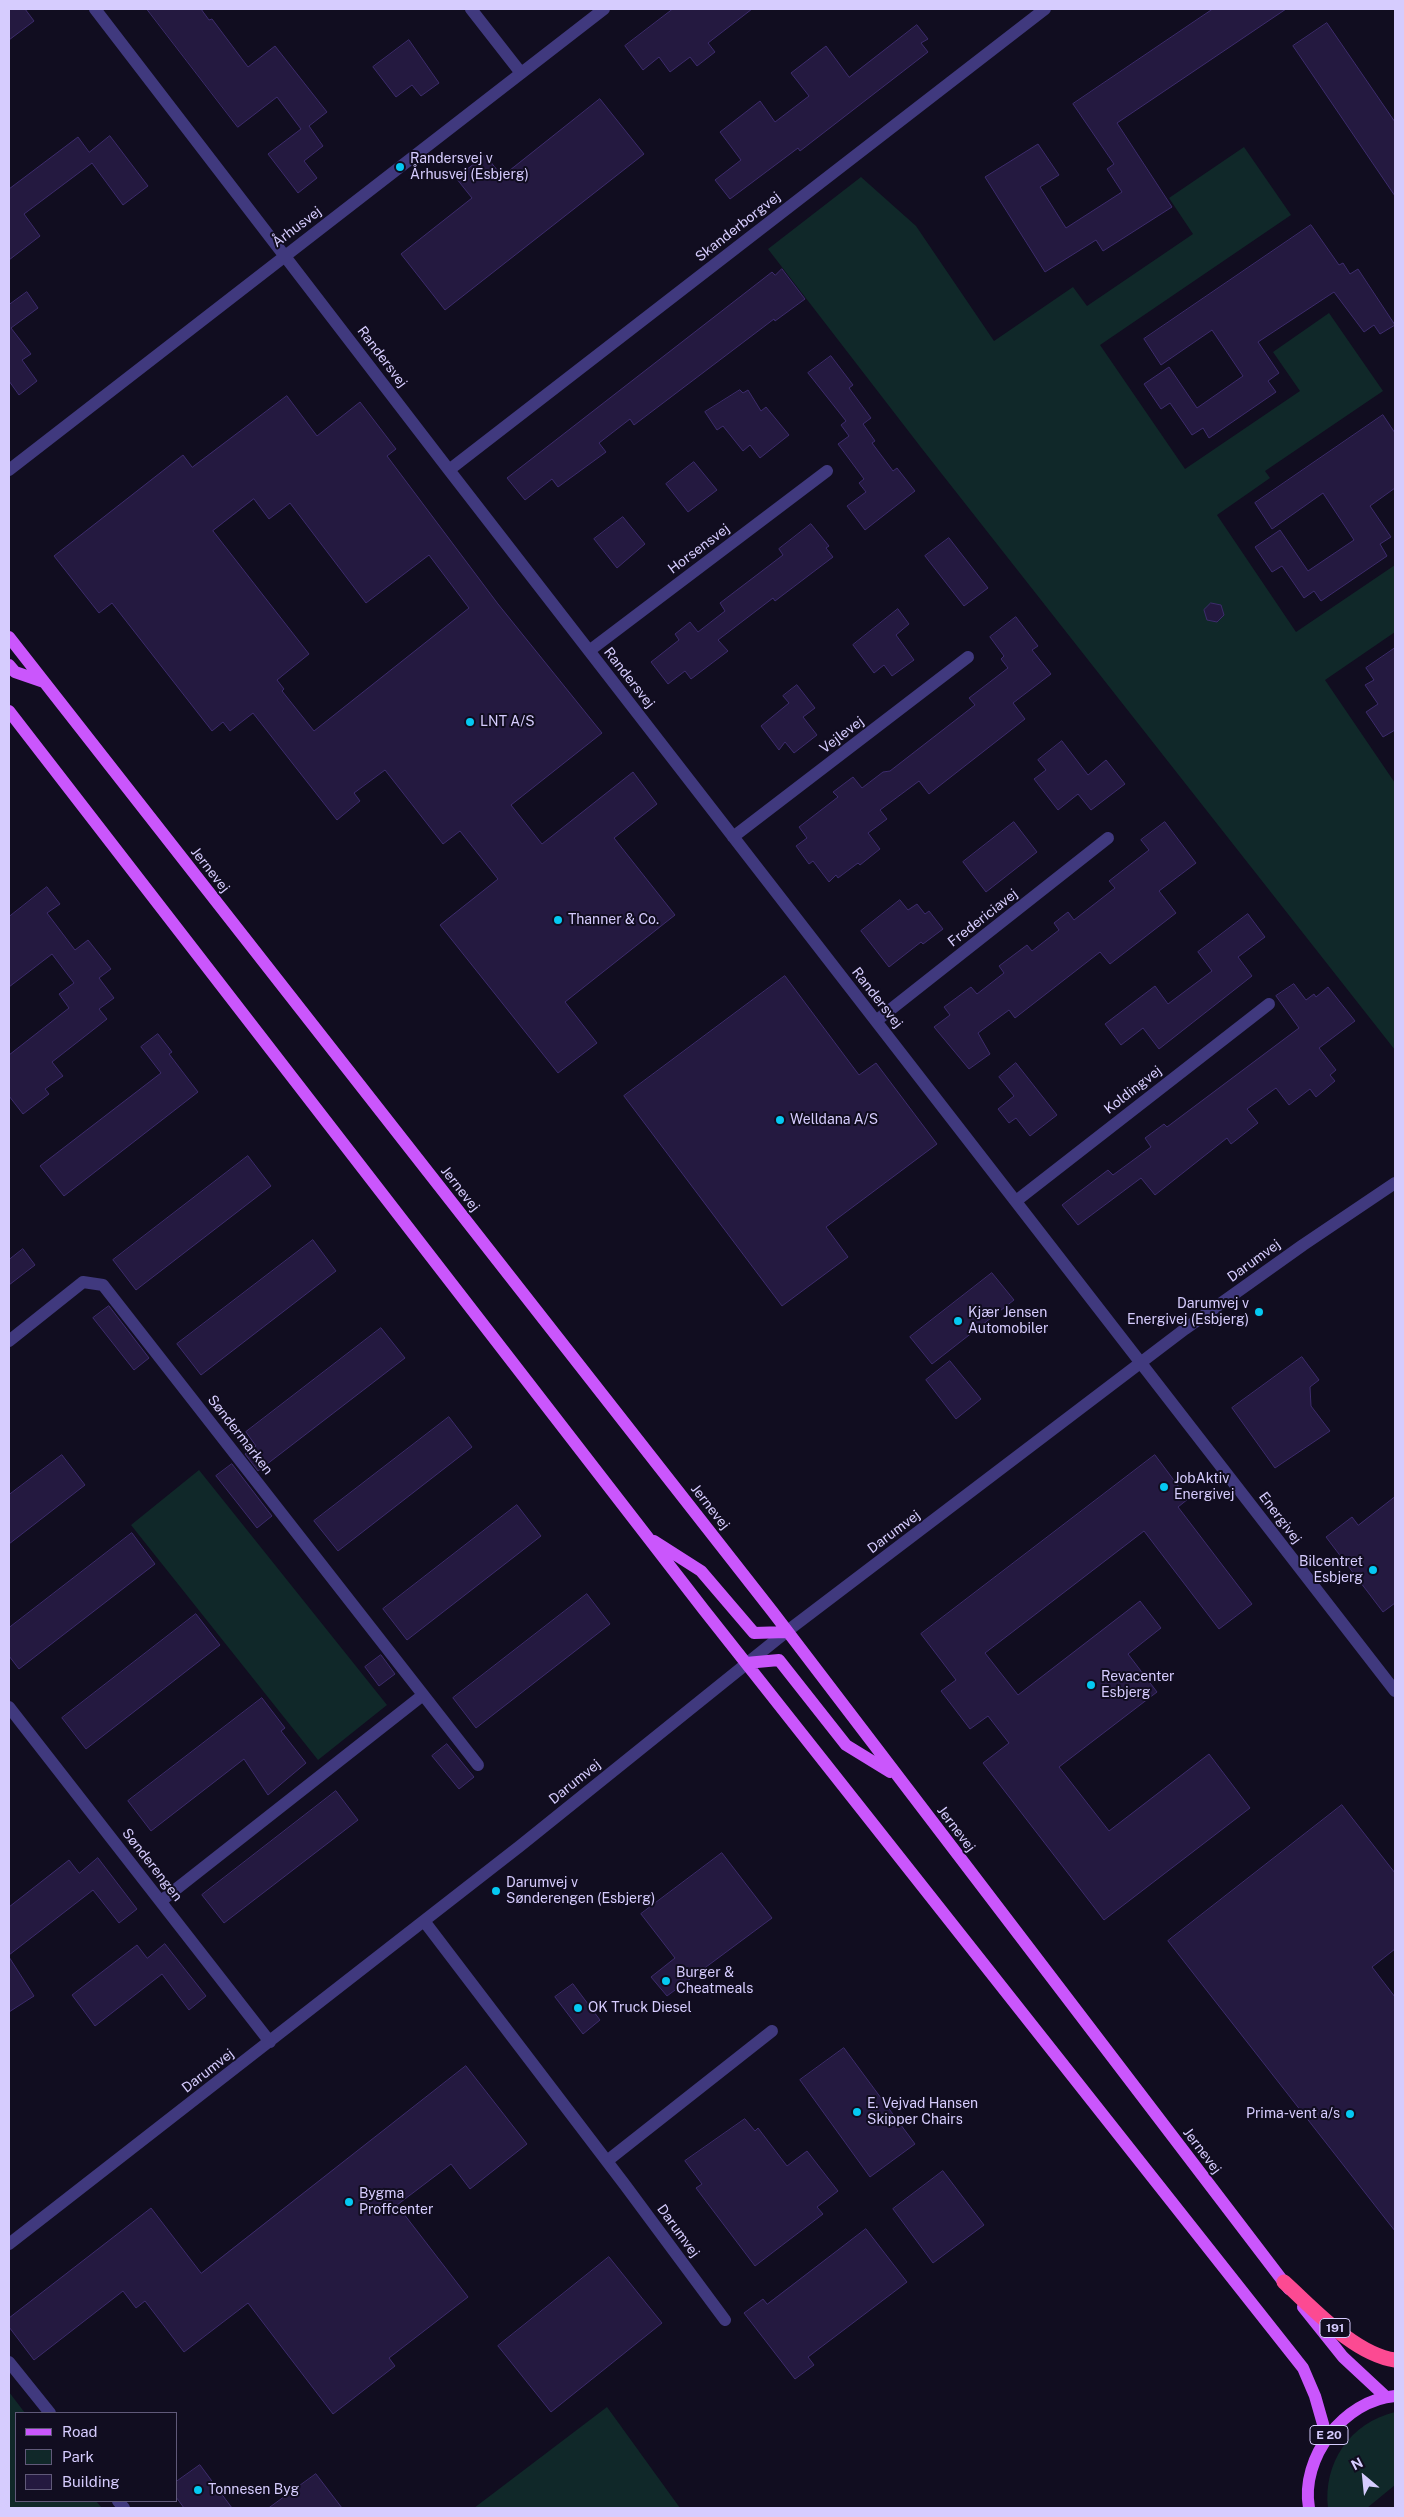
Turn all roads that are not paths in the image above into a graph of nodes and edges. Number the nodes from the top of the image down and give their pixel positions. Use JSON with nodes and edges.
{"nodes":[{"id":1,"x":95,"y":9,"type":"edge"},
{"id":2,"x":471,"y":9,"type":"edge"},
{"id":3,"x":604,"y":9,"type":"edge"},
{"id":4,"x":1045,"y":9,"type":"edge"},
{"id":5,"x":521,"y":73,"type":"junction"},
{"id":6,"x":284,"y":256,"type":"junction"},
{"id":7,"x":9,"y":470,"type":"edge"},
{"id":8,"x":449,"y":470,"type":"junction"},
{"id":9,"x":827,"y":471,"type":"dead end"},
{"id":10,"x":9,"y":637,"type":"edge"},
{"id":11,"x":589,"y":651,"type":"junction"},
{"id":12,"x":968,"y":657,"type":"dead end"},
{"id":13,"x":9,"y":665,"type":"edge"},
{"id":14,"x":44,"y":682,"type":"junction"},
{"id":15,"x":9,"y":711,"type":"edge"},
{"id":16,"x":733,"y":837,"type":"junction"},
{"id":17,"x":1108,"y":838,"type":"dead end"},
{"id":18,"x":1269,"y":1004,"type":"dead end"},
{"id":19,"x":876,"y":1021,"type":"junction"},
{"id":20,"x":1395,"y":1183,"type":"edge"},
{"id":21,"x":1016,"y":1201,"type":"junction"},
{"id":22,"x":9,"y":1341,"type":"edge"},
{"id":23,"x":1142,"y":1363,"type":"junction"},
{"id":24,"x":646,"y":1536,"type":"junction"},
{"id":25,"x":786,"y":1632,"type":"junction"},
{"id":26,"x":746,"y":1663,"type":"junction"},
{"id":27,"x":1395,"y":1691,"type":"edge"},
{"id":28,"x":423,"y":1695,"type":"junction"},
{"id":29,"x":9,"y":1707,"type":"edge"},
{"id":30,"x":478,"y":1765,"type":"dead end"},
{"id":31,"x":897,"y":1776,"type":"junction"},
{"id":32,"x":161,"y":1901,"type":"junction"},
{"id":33,"x":424,"y":1921,"type":"junction"},
{"id":34,"x":772,"y":2031,"type":"dead end"},
{"id":35,"x":270,"y":2042,"type":"junction"},
{"id":36,"x":606,"y":2161,"type":"junction"},
{"id":37,"x":9,"y":2244,"type":"edge"},
{"id":38,"x":1284,"y":2282,"type":"junction"},
{"id":39,"x":725,"y":2320,"type":"dead end"},
{"id":40,"x":1395,"y":2360,"type":"edge"},
{"id":41,"x":9,"y":2362,"type":"edge"},
{"id":42,"x":1390,"y":2396,"type":"edge"},
{"id":43,"x":49,"y":2412,"type":"edge"},
{"id":44,"x":1327,"y":2438,"type":"junction"},
{"id":45,"x":1309,"y":2508,"type":"edge"}],
"edges":[{"from":1,"to":6,"type":"street","name":"Randersvej"},
{"from":2,"to":5,"type":"street"},
{"from":3,"to":5,"type":"street","name":"Århusvej"},
{"from":4,"to":8,"type":"street","name":"Skanderborgvej"},
{"from":5,"to":6,"type":"street","name":"Århusvej"},
{"from":6,"to":7,"type":"street","name":"Århusvej"},
{"from":6,"to":8,"type":"street","name":"Randersvej"},
{"from":8,"to":11,"type":"street","name":"Randersvej"},
{"from":9,"to":11,"type":"street","name":"Horsensvej"},
{"from":10,"to":14,"type":"main road","name":"Jernevej","number":"191"},
{"from":11,"to":16,"type":"street","name":"Randersvej"},
{"from":12,"to":16,"type":"street","name":"Vejlevej"},
{"from":13,"to":14,"type":"main road"},
{"from":14,"to":25,"type":"main road","name":"Jernevej","number":"191"},
{"from":15,"to":24,"type":"main road"},
{"from":16,"to":19,"type":"street","name":"Randersvej"},
{"from":17,"to":19,"type":"street","name":"Fredericiavej"},
{"from":18,"to":21,"type":"street","name":"Koldingvej"},
{"from":19,"to":21,"type":"street","name":"Randersvej"},
{"from":20,"to":23,"type":"street","name":"Darumvej"},
{"from":21,"to":23,"type":"street","name":"Randersvej"},
{"from":22,"to":28,"type":"street","name":"Søndermarken"},
{"from":23,"to":25,"type":"street","name":"Darumvej"},
{"from":23,"to":27,"type":"street","name":"Energivej"},
{"from":24,"to":25,"type":"main road"},
{"from":24,"to":26,"type":"main road"},
{"from":25,"to":26,"type":"street","name":"Darumvej"},
{"from":25,"to":31,"type":"main road","name":"Jernevej","number":"191"},
{"from":26,"to":31,"type":"main road"},
{"from":26,"to":33,"type":"street","name":"Darumvej"},
{"from":26,"to":44,"type":"main road"},
{"from":28,"to":30,"type":"street","name":"Søndermarken"},
{"from":28,"to":32,"type":"street"},
{"from":29,"to":32,"type":"street","name":"Sønderengen"},
{"from":31,"to":38,"type":"main road","name":"Jernevej","number":"191"},
{"from":32,"to":35,"type":"street","name":"Sønderengen"},
{"from":33,"to":35,"type":"street","name":"Darumvej"},
{"from":33,"to":36,"type":"street","name":"Darumvej"},
{"from":34,"to":36,"type":"street"},
{"from":35,"to":37,"type":"street","name":"Darumvej"},
{"from":36,"to":39,"type":"street","name":"Darumvej"},
{"from":38,"to":40,"type":"highway","number":"191"},
{"from":38,"to":42,"type":"main road","name":"Jernevej","number":"191"},
{"from":41,"to":43,"type":"street"},
{"from":42,"to":44,"type":"main road","number":"E 20"},
{"from":44,"to":45,"type":"main road","number":"E 20"}]}
